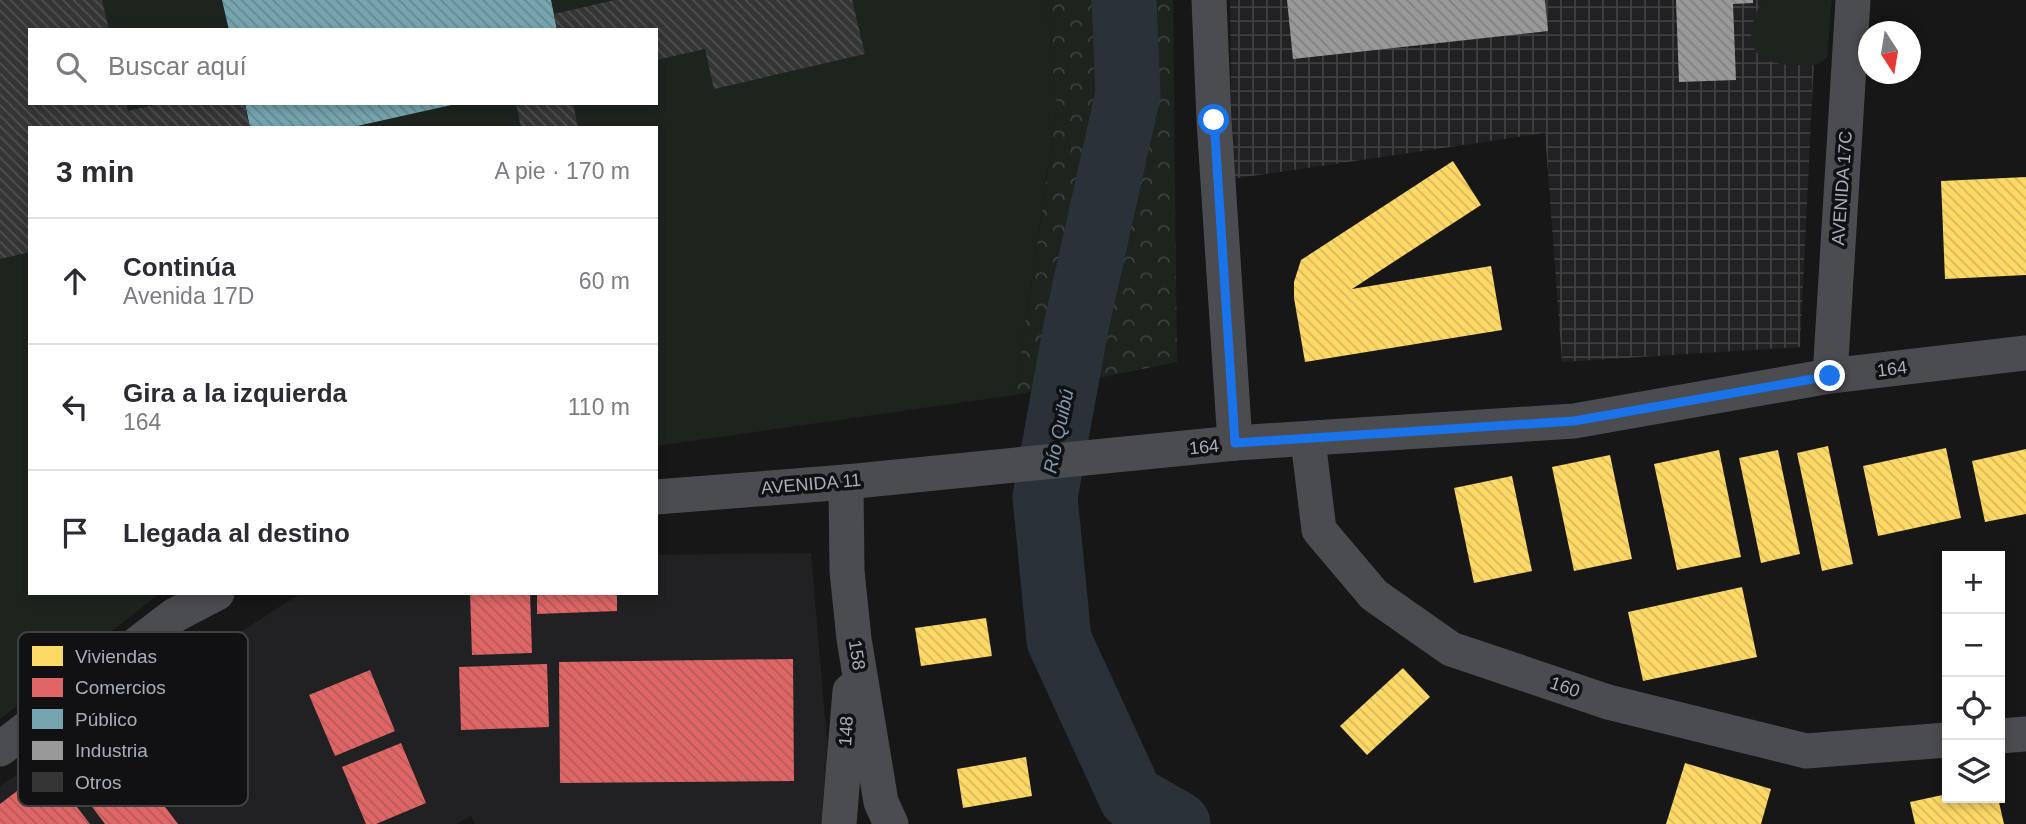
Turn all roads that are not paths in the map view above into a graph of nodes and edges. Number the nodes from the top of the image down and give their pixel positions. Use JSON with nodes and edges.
{"nodes":[{"id":1,"x":1209,"y":0,"type":"edge"},
{"id":2,"x":1853,"y":0,"type":"edge"},
{"id":3,"x":2026,"y":353,"type":"edge"},
{"id":4,"x":1830,"y":376,"type":"junction"},
{"id":5,"x":1308,"y":440,"type":"junction"},
{"id":6,"x":1235,"y":443,"type":"junction"},
{"id":7,"x":965,"y":469,"type":"joint"},
{"id":8,"x":846,"y":482,"type":"junction"},
{"id":9,"x":658,"y":497,"type":"edge"},
{"id":10,"x":213,"y":595,"type":"edge"},
{"id":11,"x":153,"y":632,"type":"edge"},
{"id":12,"x":854,"y":639,"type":"junction"},
{"id":13,"x":2026,"y":734,"type":"edge"},
{"id":14,"x":18,"y":735,"type":"edge"},
{"id":15,"x":2005,"y":736,"type":"edge"},
{"id":16,"x":1942,"y":740,"type":"edge"},
{"id":17,"x":0,"y":749,"type":"edge"},
{"id":18,"x":839,"y":824,"type":"edge"},
{"id":19,"x":891,"y":824,"type":"edge"}],
"edges":[{"from":1,"to":6,"type":"street"},
{"from":2,"to":4,"type":"street","name":"AVENIDA 17C"},
{"from":3,"to":4,"type":"street","name":"164"},
{"from":4,"to":5,"type":"street","name":"164"},
{"from":5,"to":6,"type":"street","name":"164"},
{"from":5,"to":16,"type":"street","name":"160"},
{"from":6,"to":7,"type":"street","name":"164"},
{"from":7,"to":8,"type":"street","name":"AVENIDA 11"},
{"from":8,"to":9,"type":"street","name":"AVENIDA 11"},
{"from":8,"to":12,"type":"street","name":"158"},
{"from":10,"to":11,"type":"street"},
{"from":12,"to":18,"type":"street","name":"148"},
{"from":12,"to":19,"type":"street","name":"158"},
{"from":13,"to":15,"type":"street"},
{"from":14,"to":17,"type":"street"}]}
